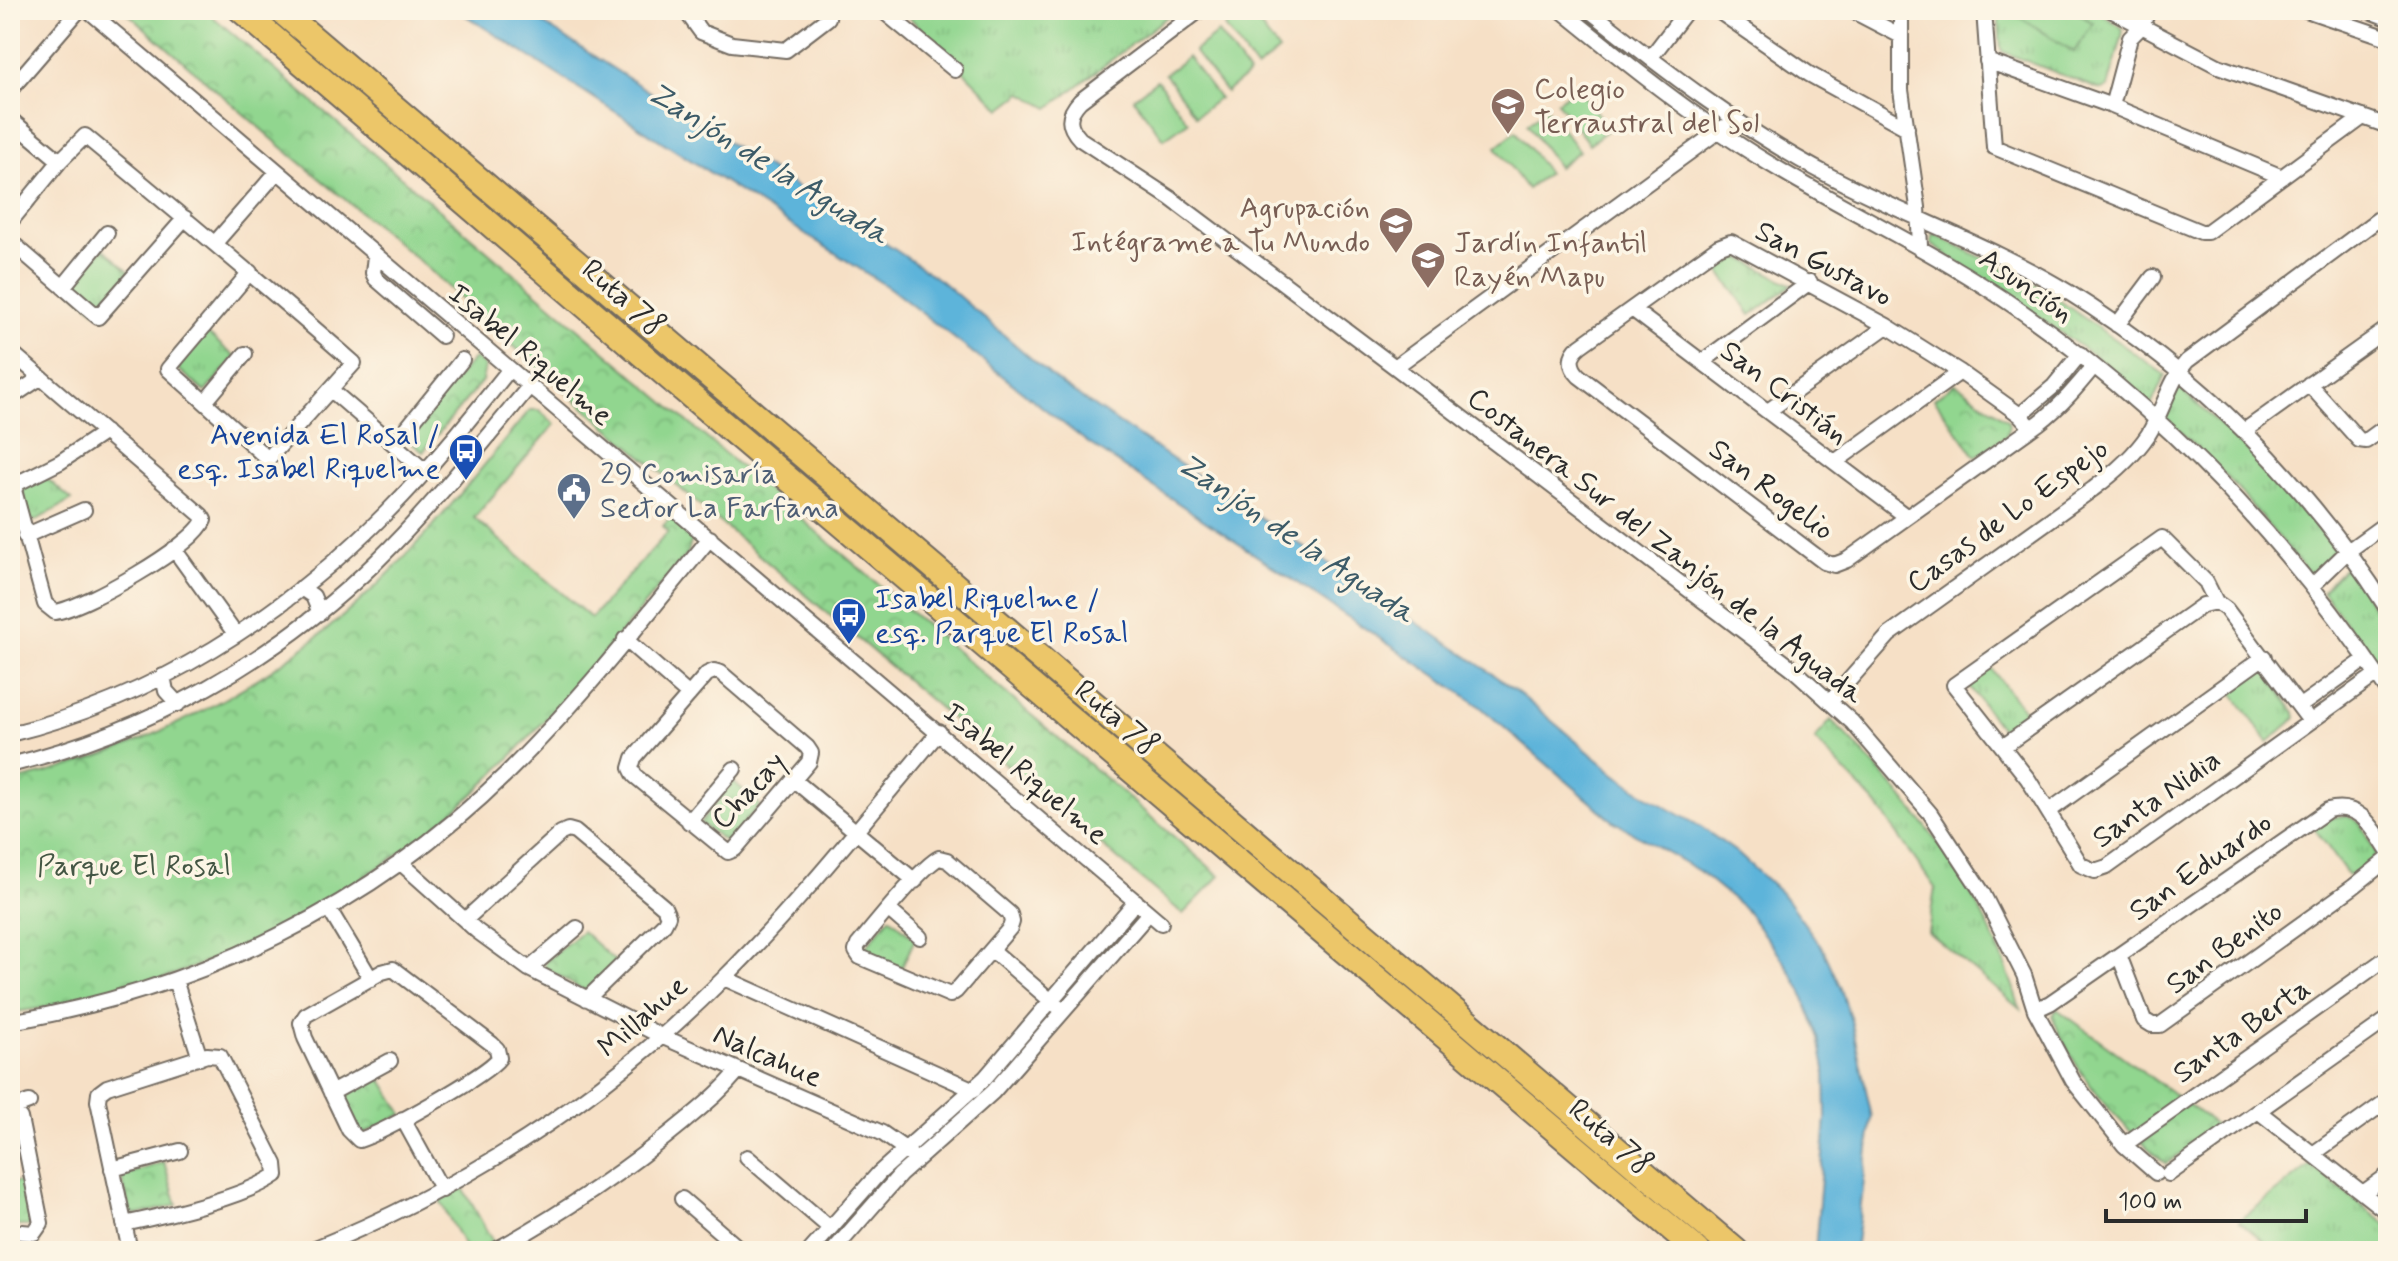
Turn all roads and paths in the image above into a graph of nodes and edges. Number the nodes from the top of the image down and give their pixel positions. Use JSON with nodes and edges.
{"nodes":[{"id":1,"x":79,"y":10,"type":"edge"},
{"id":2,"x":88,"y":10,"type":"edge"},
{"id":3,"x":241,"y":10,"type":"edge"},
{"id":4,"x":280,"y":10,"type":"edge"},
{"id":5,"x":685,"y":10,"type":"edge"},
{"id":6,"x":829,"y":10,"type":"edge"},
{"id":7,"x":882,"y":10,"type":"edge"},
{"id":8,"x":1200,"y":10,"type":"edge"},
{"id":9,"x":1561,"y":10,"type":"edge"},
{"id":10,"x":1589,"y":10,"type":"edge"},
{"id":11,"x":1687,"y":10,"type":"edge"},
{"id":12,"x":1717,"y":10,"type":"edge"},
{"id":13,"x":1851,"y":10,"type":"edge"},
{"id":14,"x":1901,"y":10,"type":"edge"},
{"id":15,"x":1984,"y":10,"type":"edge"},
{"id":16,"x":2111,"y":10,"type":"edge"},
{"id":17,"x":2149,"y":10,"type":"edge"},
{"id":18,"x":2306,"y":10,"type":"edge"},
{"id":19,"x":2367,"y":10,"type":"edge"},
{"id":20,"x":2388,"y":18,"type":"edge"},
{"id":21,"x":2133,"y":24,"type":"edge"},
{"id":22,"x":1901,"y":36,"type":"junction"},
{"id":23,"x":2388,"y":38,"type":"edge"},
{"id":24,"x":1651,"y":57,"type":"junction"},
{"id":25,"x":1987,"y":61,"type":"junction"},
{"id":26,"x":955,"y":70,"type":"dead end"},
{"id":27,"x":10,"y":90,"type":"edge"},
{"id":28,"x":2112,"y":106,"type":"junction"},
{"id":29,"x":1732,"y":117,"type":"junction"},
{"id":30,"x":2363,"y":117,"type":"junction"},
{"id":31,"x":10,"y":119,"type":"edge"},
{"id":32,"x":2388,"y":126,"type":"edge"},
{"id":33,"x":1907,"y":128,"type":"junction"},
{"id":34,"x":1720,"y":132,"type":"junction"},
{"id":35,"x":60,"y":161,"type":"junction"},
{"id":36,"x":277,"y":172,"type":"junction"},
{"id":37,"x":2282,"y":177,"type":"junction"},
{"id":38,"x":2388,"y":212,"type":"edge"},
{"id":39,"x":1919,"y":217,"type":"junction"},
{"id":40,"x":185,"y":218,"type":"junction"},
{"id":41,"x":10,"y":222,"type":"edge"},
{"id":42,"x":107,"y":233,"type":"dead end"},
{"id":43,"x":10,"y":241,"type":"edge"},
{"id":44,"x":215,"y":243,"type":"junction"},
{"id":45,"x":1920,"y":246,"type":"junction"},
{"id":46,"x":375,"y":256,"type":"junction"},
{"id":47,"x":250,"y":272,"type":"junction"},
{"id":48,"x":2153,"y":277,"type":"dead end"},
{"id":49,"x":1810,"y":282,"type":"junction"},
{"id":50,"x":63,"y":287,"type":"junction"},
{"id":51,"x":1632,"y":309,"type":"junction"},
{"id":52,"x":2117,"y":325,"type":"junction"},
{"id":53,"x":1887,"y":326,"type":"junction"},
{"id":54,"x":2388,"y":328,"type":"edge"},
{"id":55,"x":442,"y":336,"type":"dead end"},
{"id":56,"x":10,"y":351,"type":"edge"},
{"id":57,"x":245,"y":354,"type":"dead end"},
{"id":58,"x":2080,"y":354,"type":"junction"},
{"id":59,"x":462,"y":360,"type":"dead end"},
{"id":60,"x":1571,"y":360,"type":"joint"},
{"id":61,"x":1702,"y":362,"type":"junction"},
{"id":62,"x":2094,"y":366,"type":"junction"},
{"id":63,"x":1395,"y":367,"type":"junction"},
{"id":64,"x":509,"y":370,"type":"junction"},
{"id":65,"x":1960,"y":372,"type":"junction"},
{"id":66,"x":2179,"y":373,"type":"junction"},
{"id":67,"x":40,"y":378,"type":"junction"},
{"id":68,"x":2309,"y":384,"type":"junction"},
{"id":69,"x":529,"y":387,"type":"junction"},
{"id":70,"x":331,"y":390,"type":"junction"},
{"id":71,"x":10,"y":398,"type":"edge"},
{"id":72,"x":205,"y":402,"type":"junction"},
{"id":73,"x":1768,"y":411,"type":"junction"},
{"id":74,"x":2020,"y":415,"type":"junction"},
{"id":75,"x":2156,"y":419,"type":"junction"},
{"id":76,"x":2388,"y":425,"type":"edge"},
{"id":77,"x":2032,"y":428,"type":"junction"},
{"id":78,"x":2244,"y":431,"type":"junction"},
{"id":79,"x":105,"y":432,"type":"junction"},
{"id":80,"x":395,"y":443,"type":"junction"},
{"id":81,"x":1835,"y":462,"type":"junction"},
{"id":82,"x":425,"y":471,"type":"junction"},
{"id":83,"x":84,"y":510,"type":"dead end"},
{"id":84,"x":1907,"y":517,"type":"junction"},
{"id":85,"x":2388,"y":522,"type":"edge"},
{"id":86,"x":25,"y":536,"type":"junction"},
{"id":87,"x":710,"y":538,"type":"junction"},
{"id":88,"x":174,"y":549,"type":"junction"},
{"id":89,"x":2348,"y":551,"type":"junction"},
{"id":90,"x":2313,"y":585,"type":"junction"},
{"id":91,"x":301,"y":588,"type":"junction"},
{"id":92,"x":2216,"y":602,"type":"junction"},
{"id":93,"x":2388,"y":610,"type":"edge"},
{"id":94,"x":320,"y":613,"type":"junction"},
{"id":95,"x":236,"y":635,"type":"junction"},
{"id":96,"x":625,"y":639,"type":"junction"},
{"id":97,"x":2264,"y":657,"type":"junction"},
{"id":98,"x":2366,"y":659,"type":"junction"},
{"id":99,"x":2377,"y":674,"type":"junction"},
{"id":100,"x":163,"y":676,"type":"junction"},
{"id":101,"x":2388,"y":691,"type":"edge"},
{"id":102,"x":689,"y":695,"type":"junction"},
{"id":103,"x":1830,"y":702,"type":"junction"},
{"id":104,"x":178,"y":704,"type":"junction"},
{"id":105,"x":2300,"y":706,"type":"junction"},
{"id":106,"x":2310,"y":721,"type":"junction"},
{"id":107,"x":939,"y":732,"type":"junction"},
{"id":108,"x":10,"y":734,"type":"edge"},
{"id":109,"x":2004,"y":746,"type":"junction"},
{"id":110,"x":10,"y":765,"type":"edge"},
{"id":111,"x":734,"y":769,"type":"dead end"},
{"id":112,"x":794,"y":780,"type":"junction"},
{"id":113,"x":2049,"y":811,"type":"junction"},
{"id":114,"x":689,"y":822,"type":"junction"},
{"id":115,"x":854,"y":831,"type":"junction"},
{"id":116,"x":2388,"y":851,"type":"edge"},
{"id":117,"x":2388,"y":859,"type":"edge"},
{"id":118,"x":400,"y":862,"type":"junction"},
{"id":119,"x":915,"y":881,"type":"junction"},
{"id":120,"x":1136,"y":901,"type":"junction"},
{"id":121,"x":329,"y":909,"type":"junction"},
{"id":122,"x":889,"y":910,"type":"junction"},
{"id":123,"x":465,"y":920,"type":"junction"},
{"id":124,"x":577,"y":928,"type":"dead end"},
{"id":125,"x":920,"y":937,"type":"dead end"},
{"id":126,"x":992,"y":950,"type":"junction"},
{"id":127,"x":2119,"y":955,"type":"junction"},
{"id":128,"x":2388,"y":957,"type":"edge"},
{"id":129,"x":529,"y":969,"type":"junction"},
{"id":130,"x":724,"y":978,"type":"junction"},
{"id":131,"x":371,"y":979,"type":"junction"},
{"id":132,"x":175,"y":980,"type":"junction"},
{"id":133,"x":587,"y":999,"type":"junction"},
{"id":134,"x":1052,"y":1001,"type":"junction"},
{"id":135,"x":2035,"y":1010,"type":"junction"},
{"id":136,"x":1064,"y":1011,"type":"junction"},
{"id":137,"x":2388,"y":1019,"type":"edge"},
{"id":138,"x":10,"y":1022,"type":"edge"},
{"id":139,"x":661,"y":1036,"type":"junction"},
{"id":140,"x":200,"y":1058,"type":"junction"},
{"id":141,"x":390,"y":1061,"type":"dead end"},
{"id":142,"x":738,"y":1071,"type":"junction"},
{"id":143,"x":974,"y":1090,"type":"junction"},
{"id":144,"x":331,"y":1093,"type":"junction"},
{"id":145,"x":2388,"y":1100,"type":"edge"},
{"id":146,"x":29,"y":1102,"type":"dead end"},
{"id":147,"x":12,"y":1107,"type":"edge"},
{"id":148,"x":2258,"y":1111,"type":"junction"},
{"id":149,"x":403,"y":1119,"type":"junction"},
{"id":150,"x":2124,"y":1145,"type":"junction"},
{"id":151,"x":905,"y":1149,"type":"junction"},
{"id":152,"x":180,"y":1151,"type":"dead end"},
{"id":153,"x":2313,"y":1154,"type":"junction"},
{"id":154,"x":747,"y":1157,"type":"dead end"},
{"id":155,"x":916,"y":1161,"type":"junction"},
{"id":156,"x":112,"y":1169,"type":"junction"},
{"id":157,"x":2388,"y":1175,"type":"edge"},
{"id":158,"x":442,"y":1190,"type":"junction"},
{"id":159,"x":2363,"y":1193,"type":"junction"},
{"id":160,"x":682,"y":1199,"type":"dead end"},
{"id":161,"x":2388,"y":1213,"type":"edge"},
{"id":162,"x":124,"y":1224,"type":"junction"},
{"id":163,"x":830,"y":1228,"type":"junction"},
{"id":164,"x":10,"y":1231,"type":"edge"},
{"id":165,"x":130,"y":1251,"type":"edge"},
{"id":166,"x":308,"y":1251,"type":"edge"},
{"id":167,"x":494,"y":1251,"type":"edge"},
{"id":168,"x":742,"y":1251,"type":"edge"},
{"id":169,"x":810,"y":1251,"type":"edge"},
{"id":170,"x":833,"y":1251,"type":"edge"},
{"id":171,"x":1698,"y":1251,"type":"edge"},
{"id":172,"x":1736,"y":1251,"type":"edge"}],
"edges":[{"from":1,"to":27,"type":"street"},
{"from":2,"to":36,"type":"street","name":"Isabel Riquelme"},
{"from":3,"to":171,"type":"highway","name":"Ruta 78"},
{"from":4,"to":172,"type":"highway","name":"Ruta 78"},
{"from":5,"to":6,"type":"street"},
{"from":7,"to":26,"type":"street"},
{"from":8,"to":63,"type":"street","name":"Costanera Sur del Zanjón de la Aguada"},
{"from":9,"to":34,"type":"street","name":"Asunción"},
{"from":10,"to":24,"type":"street","name":"Asunción"},
{"from":11,"to":24,"type":"street"},
{"from":12,"to":33,"type":"street"},
{"from":13,"to":22,"type":"street"},
{"from":14,"to":22,"type":"street"},
{"from":15,"to":25,"type":"street"},
{"from":16,"to":21,"type":"street"},
{"from":17,"to":21,"type":"street"},
{"from":18,"to":23,"type":"street"},
{"from":19,"to":20,"type":"street"},
{"from":21,"to":28,"type":"street"},
{"from":21,"to":30,"type":"street"},
{"from":22,"to":33,"type":"street"},
{"from":24,"to":29,"type":"street","name":"Asunción"},
{"from":25,"to":28,"type":"street"},
{"from":25,"to":37,"type":"street"},
{"from":28,"to":37,"type":"street"},
{"from":29,"to":34,"type":"street"},
{"from":29,"to":39,"type":"street","name":"Asunción"},
{"from":30,"to":32,"type":"street"},
{"from":30,"to":37,"type":"street"},
{"from":31,"to":35,"type":"street"},
{"from":33,"to":39,"type":"street"},
{"from":34,"to":45,"type":"street","name":"Asunción"},
{"from":34,"to":63,"type":"street"},
{"from":35,"to":40,"type":"street"},
{"from":35,"to":41,"type":"street"},
{"from":36,"to":44,"type":"street"},
{"from":36,"to":46,"type":"street","name":"Isabel Riquelme"},
{"from":38,"to":66,"type":"street","name":"Casas de Lo Espejo"},
{"from":39,"to":45,"type":"street"},
{"from":39,"to":52,"type":"street","name":"Asunción"},
{"from":40,"to":44,"type":"street"},
{"from":40,"to":50,"type":"street"},
{"from":42,"to":50,"type":"street"},
{"from":43,"to":50,"type":"street"},
{"from":44,"to":47,"type":"street"},
{"from":45,"to":58,"type":"street","name":"Asunción"},
{"from":46,"to":55,"type":"street"},
{"from":46,"to":64,"type":"street","name":"Isabel Riquelme"},
{"from":47,"to":70,"type":"street"},
{"from":47,"to":72,"type":"street"},
{"from":48,"to":52,"type":"street"},
{"from":49,"to":51,"type":"street","name":"San Gustavo"},
{"from":49,"to":53,"type":"street","name":"San Gustavo"},
{"from":49,"to":61,"type":"street"},
{"from":51,"to":60,"type":"street","name":"San Gustavo"},
{"from":51,"to":61,"type":"street","name":"San Cristián"},
{"from":52,"to":66,"type":"street","name":"Asunción"},
{"from":53,"to":65,"type":"street","name":"San Gustavo"},
{"from":53,"to":73,"type":"street"},
{"from":54,"to":68,"type":"street"},
{"from":56,"to":67,"type":"street"},
{"from":57,"to":72,"type":"street"},
{"from":58,"to":62,"type":"street","name":"Asunción"},
{"from":58,"to":74,"type":"street"},
{"from":59,"to":80,"type":"street"},
{"from":60,"to":84,"type":"street","name":"San Rogelio"},
{"from":61,"to":73,"type":"street","name":"San Cristián"},
{"from":62,"to":75,"type":"street","name":"Asunción"},
{"from":62,"to":77,"type":"street","name":"San Rogelio"},
{"from":63,"to":103,"type":"street","name":"Costanera Sur del Zanjón de la Aguada"},
{"from":64,"to":69,"type":"street","name":"Isabel Riquelme"},
{"from":64,"to":82,"type":"street"},
{"from":65,"to":74,"type":"street","name":"San Gustavo"},
{"from":65,"to":81,"type":"street"},
{"from":66,"to":75,"type":"street","name":"Casas de Lo Espejo"},
{"from":66,"to":78,"type":"street","name":"Asunción"},
{"from":67,"to":71,"type":"street"},
{"from":67,"to":79,"type":"street"},
{"from":68,"to":76,"type":"street"},
{"from":68,"to":78,"type":"street"},
{"from":69,"to":87,"type":"street","name":"Isabel Riquelme"},
{"from":69,"to":94,"type":"street"},
{"from":70,"to":72,"type":"street"},
{"from":70,"to":80,"type":"street"},
{"from":73,"to":81,"type":"street","name":"San Cristián"},
{"from":74,"to":77,"type":"street"},
{"from":75,"to":90,"type":"street","name":"Asunción"},
{"from":75,"to":103,"type":"street","name":"Casas de Lo Espejo"},
{"from":77,"to":84,"type":"street","name":"San Rogelio"},
{"from":78,"to":89,"type":"street","name":"Asunción"},
{"from":79,"to":86,"type":"street"},
{"from":79,"to":88,"type":"street"},
{"from":80,"to":82,"type":"street"},
{"from":81,"to":84,"type":"street","name":"San Cristián"},
{"from":82,"to":91,"type":"street"},
{"from":83,"to":86,"type":"street"},
{"from":85,"to":89,"type":"street"},
{"from":86,"to":88,"type":"street"},
{"from":87,"to":96,"type":"street"},
{"from":87,"to":107,"type":"street","name":"Isabel Riquelme"},
{"from":88,"to":95,"type":"street"},
{"from":89,"to":90,"type":"street"},
{"from":89,"to":93,"type":"street","name":"Asunción"},
{"from":90,"to":98,"type":"street","name":"Asunción"},
{"from":91,"to":94,"type":"street"},
{"from":91,"to":95,"type":"street"},
{"from":92,"to":97,"type":"street"},
{"from":92,"to":109,"type":"street"},
{"from":92,"to":109,"type":"street","name":"Santa Nidia"},
{"from":94,"to":104,"type":"street"},
{"from":95,"to":100,"type":"street"},
{"from":96,"to":102,"type":"street"},
{"from":96,"to":118,"type":"street"},
{"from":97,"to":105,"type":"street"},
{"from":97,"to":113,"type":"street","name":"Santa Nidia"},
{"from":98,"to":99,"type":"street","name":"Asunción"},
{"from":98,"to":105,"type":"street"},
{"from":99,"to":101,"type":"street","name":"Asunción"},
{"from":99,"to":106,"type":"street","name":"Santa Nidia"},
{"from":100,"to":104,"type":"street"},
{"from":100,"to":108,"type":"street"},
{"from":102,"to":112,"type":"street","name":"Chacay"},
{"from":102,"to":114,"type":"street","name":"Chacay"},
{"from":103,"to":135,"type":"street","name":"Costanera Sur del Zanjón de la Aguada"},
{"from":104,"to":110,"type":"street"},
{"from":105,"to":106,"type":"street"},
{"from":106,"to":113,"type":"street","name":"Santa Nidia"},
{"from":107,"to":115,"type":"street","name":"Millahue"},
{"from":107,"to":120,"type":"street","name":"Isabel Riquelme"},
{"from":109,"to":113,"type":"street","name":"Santa Nidia"},
{"from":111,"to":114,"type":"street"},
{"from":112,"to":114,"type":"street","name":"Chacay"},
{"from":112,"to":115,"type":"street"},
{"from":115,"to":119,"type":"street"},
{"from":115,"to":130,"type":"street","name":"Millahue"},
{"from":116,"to":127,"type":"street","name":"San Eduardo"},
{"from":117,"to":127,"type":"street","name":"San Benito"},
{"from":118,"to":121,"type":"street"},
{"from":118,"to":123,"type":"street","name":"Nalcahue"},
{"from":119,"to":122,"type":"street"},
{"from":119,"to":126,"type":"street"},
{"from":120,"to":134,"type":"street"},
{"from":120,"to":136,"type":"street","name":"Isabel Riquelme"},
{"from":121,"to":131,"type":"street"},
{"from":121,"to":132,"type":"street"},
{"from":122,"to":125,"type":"street"},
{"from":122,"to":126,"type":"street"},
{"from":123,"to":129,"type":"street","name":"Nalcahue"},
{"from":123,"to":133,"type":"street"},
{"from":124,"to":129,"type":"street"},
{"from":126,"to":134,"type":"street"},
{"from":127,"to":135,"type":"street","name":"San Eduardo"},
{"from":128,"to":150,"type":"street","name":"Santa Berta"},
{"from":129,"to":133,"type":"street","name":"Nalcahue"},
{"from":130,"to":139,"type":"street","name":"Millahue"},
{"from":130,"to":143,"type":"street"},
{"from":131,"to":144,"type":"street"},
{"from":131,"to":149,"type":"street"},
{"from":132,"to":138,"type":"street"},
{"from":132,"to":140,"type":"street"},
{"from":133,"to":139,"type":"street","name":"Nalcahue"},
{"from":134,"to":136,"type":"street"},
{"from":134,"to":143,"type":"street"},
{"from":135,"to":150,"type":"street","name":"Costanera Sur del Zanjón de la Aguada"},
{"from":136,"to":155,"type":"street"},
{"from":137,"to":148,"type":"street"},
{"from":139,"to":142,"type":"street","name":"Nalcahue"},
{"from":139,"to":158,"type":"street","name":"Millahue"},
{"from":140,"to":156,"type":"street"},
{"from":140,"to":162,"type":"street"},
{"from":141,"to":144,"type":"street"},
{"from":142,"to":151,"type":"street","name":"Nalcahue"},
{"from":142,"to":167,"type":"street"},
{"from":143,"to":151,"type":"street"},
{"from":144,"to":149,"type":"street"},
{"from":145,"to":153,"type":"street"},
{"from":146,"to":147,"type":"street"},
{"from":147,"to":164,"type":"street"},
{"from":148,"to":150,"type":"street","name":"Costanera Sur del Zanjón de la Aguada"},
{"from":148,"to":153,"type":"street"},
{"from":149,"to":158,"type":"street"},
{"from":151,"to":155,"type":"street","name":"Nalcahue"},
{"from":151,"to":163,"type":"street"},
{"from":152,"to":156,"type":"street"},
{"from":153,"to":159,"type":"street"},
{"from":154,"to":163,"type":"street"},
{"from":155,"to":170,"type":"street"},
{"from":156,"to":162,"type":"street"},
{"from":157,"to":159,"type":"street"},
{"from":158,"to":166,"type":"street","name":"Millahue"},
{"from":159,"to":161,"type":"street"},
{"from":160,"to":168,"type":"street"},
{"from":162,"to":165,"type":"street"},
{"from":163,"to":169,"type":"street"}]}
